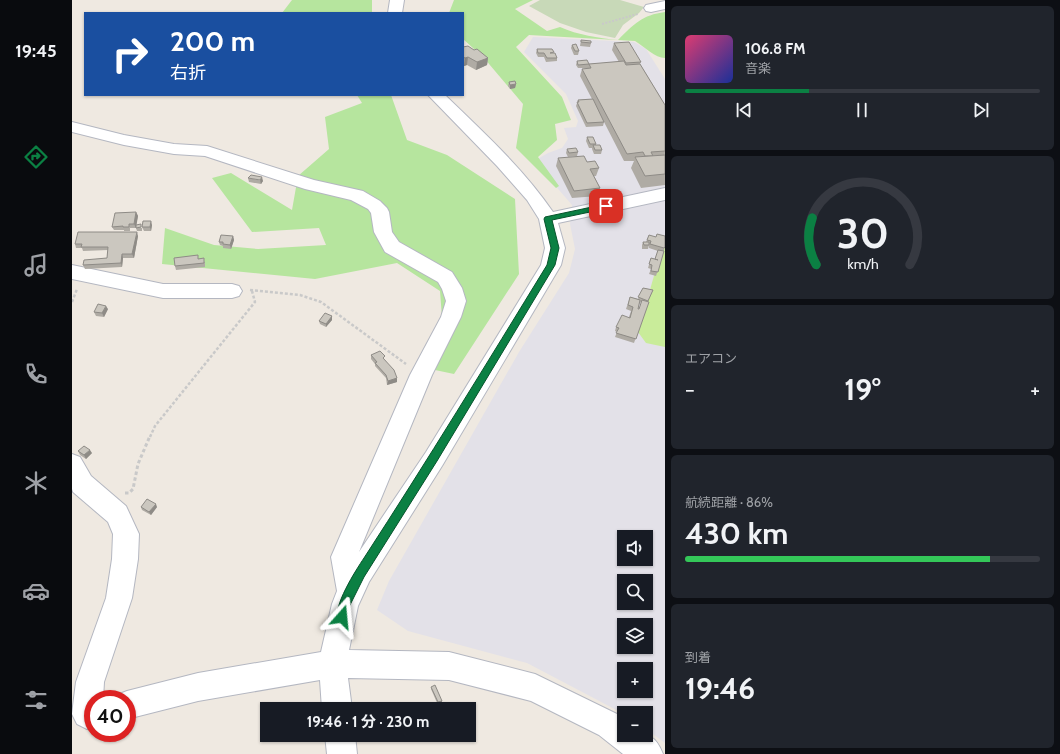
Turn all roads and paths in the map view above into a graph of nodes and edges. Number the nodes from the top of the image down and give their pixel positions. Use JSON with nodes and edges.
{"nodes":[{"id":1,"x":397,"y":0,"type":"edge"},
{"id":2,"x":658,"y":6,"type":"edge"},
{"id":3,"x":395,"y":12,"type":"edge"},
{"id":4,"x":602,"y":24,"type":"dead end"},
{"id":5,"x":437,"y":96,"type":"edge"},
{"id":6,"x":72,"y":126,"type":"edge"},
{"id":7,"x":665,"y":194,"type":"edge"},
{"id":8,"x":548,"y":219,"type":"junction"},
{"id":9,"x":72,"y":272,"type":"edge"},
{"id":10,"x":221,"y":290,"type":"joint"},
{"id":11,"x":252,"y":291,"type":"junction"},
{"id":12,"x":421,"y":376,"type":"junction"},
{"id":13,"x":72,"y":464,"type":"edge"},
{"id":14,"x":124,"y":493,"type":"dead end"},
{"id":15,"x":351,"y":592,"type":"junction"},
{"id":16,"x":333,"y":664,"type":"junction"},
{"id":17,"x":89,"y":690,"type":"edge"},
{"id":18,"x":336,"y":702,"type":"edge"},
{"id":19,"x":136,"y":703,"type":"edge"},
{"id":20,"x":341,"y":742,"type":"edge"},
{"id":21,"x":342,"y":754,"type":"edge"},
{"id":22,"x":648,"y":754,"type":"edge"}],
"edges":[{"from":1,"to":3,"type":"street"},
{"from":2,"to":4,"type":"path"},
{"from":5,"to":8,"type":"street"},
{"from":6,"to":12,"type":"street"},
{"from":7,"to":8,"type":"street"},
{"from":8,"to":15,"type":"street"},
{"from":9,"to":10,"type":"street"},
{"from":10,"to":11,"type":"path"},
{"from":11,"to":12,"type":"path"},
{"from":11,"to":14,"type":"path"},
{"from":12,"to":15,"type":"street"},
{"from":13,"to":17,"type":"street"},
{"from":15,"to":16,"type":"street"},
{"from":16,"to":18,"type":"street"},
{"from":16,"to":19,"type":"street"},
{"from":16,"to":22,"type":"street"},
{"from":20,"to":21,"type":"street"}]}
